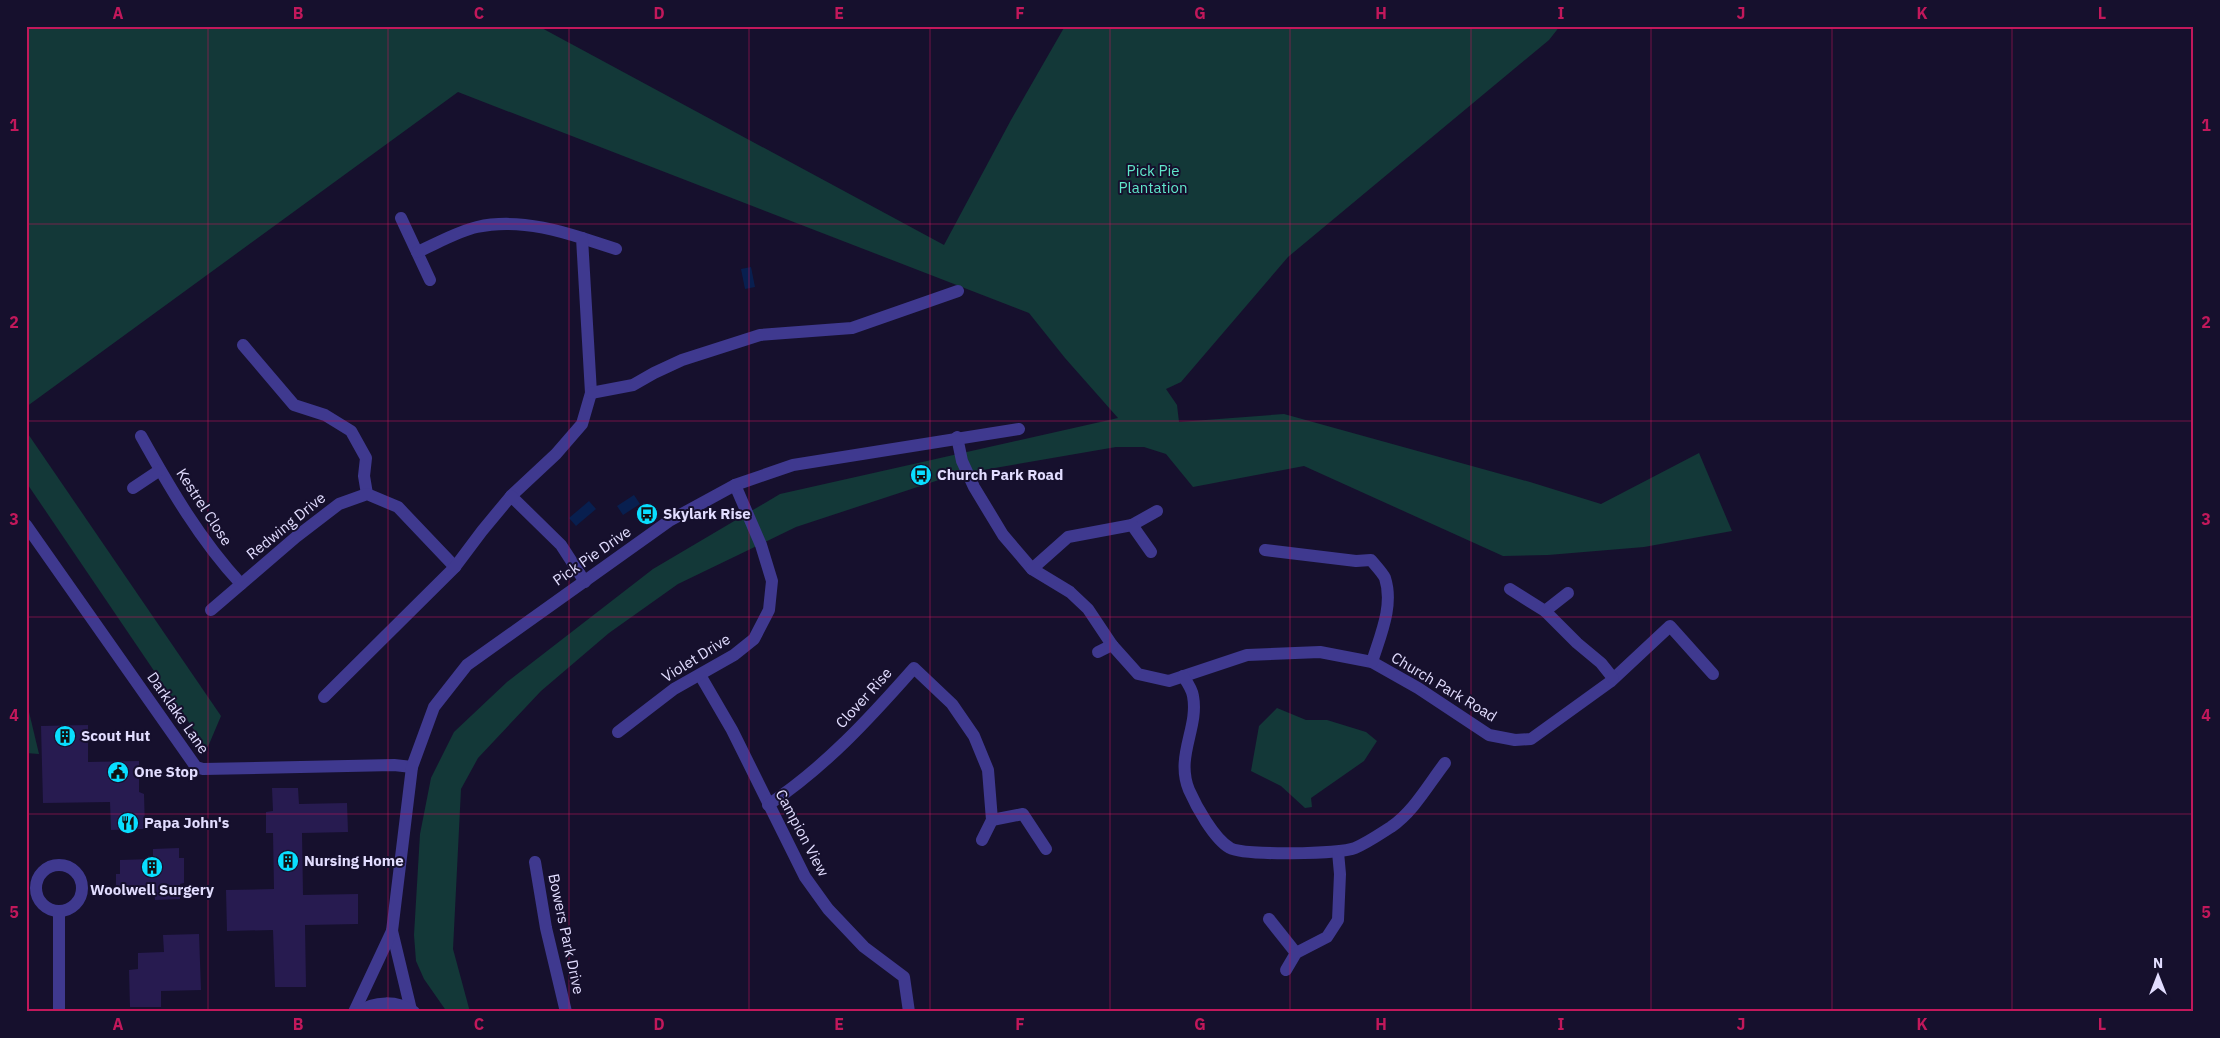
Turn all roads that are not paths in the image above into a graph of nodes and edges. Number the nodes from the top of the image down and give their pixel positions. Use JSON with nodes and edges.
{"nodes":[{"id":1,"x":401,"y":218,"type":"dead end"},
{"id":2,"x":582,"y":238,"type":"junction"},
{"id":3,"x":616,"y":249,"type":"dead end"},
{"id":4,"x":416,"y":252,"type":"junction"},
{"id":5,"x":430,"y":280,"type":"dead end"},
{"id":6,"x":958,"y":291,"type":"dead end"},
{"id":7,"x":243,"y":345,"type":"dead end"},
{"id":8,"x":591,"y":393,"type":"junction"},
{"id":9,"x":1019,"y":429,"type":"dead end"},
{"id":10,"x":142,"y":436,"type":"dead end"},
{"id":11,"x":957,"y":437,"type":"junction"},
{"id":12,"x":160,"y":470,"type":"junction"},
{"id":13,"x":735,"y":485,"type":"junction"},
{"id":14,"x":133,"y":488,"type":"dead end"},
{"id":15,"x":367,"y":494,"type":"junction"},
{"id":16,"x":511,"y":496,"type":"junction"},
{"id":17,"x":1157,"y":511,"type":"dead end"},
{"id":18,"x":26,"y":525,"type":"edge"},
{"id":19,"x":1132,"y":525,"type":"junction"},
{"id":20,"x":1265,"y":550,"type":"dead end"},
{"id":21,"x":1151,"y":552,"type":"dead end"},
{"id":22,"x":455,"y":567,"type":"junction"},
{"id":23,"x":1032,"y":569,"type":"junction"},
{"id":24,"x":585,"y":582,"type":"junction"},
{"id":25,"x":241,"y":584,"type":"junction"},
{"id":26,"x":1510,"y":589,"type":"dead end"},
{"id":27,"x":1568,"y":593,"type":"dead end"},
{"id":28,"x":211,"y":610,"type":"dead end"},
{"id":29,"x":1545,"y":611,"type":"junction"},
{"id":30,"x":1112,"y":644,"type":"junction"},
{"id":31,"x":1098,"y":652,"type":"dead end"},
{"id":32,"x":1372,"y":662,"type":"junction"},
{"id":33,"x":1713,"y":674,"type":"dead end"},
{"id":34,"x":700,"y":675,"type":"junction"},
{"id":35,"x":1184,"y":676,"type":"junction"},
{"id":36,"x":1613,"y":678,"type":"junction"},
{"id":37,"x":324,"y":698,"type":"dead end"},
{"id":38,"x":618,"y":732,"type":"dead end"},
{"id":39,"x":1444,"y":763,"type":"dead end"},
{"id":40,"x":412,"y":768,"type":"junction"},
{"id":41,"x":768,"y":805,"type":"junction"},
{"id":42,"x":992,"y":820,"type":"junction"},
{"id":43,"x":982,"y":840,"type":"dead end"},
{"id":44,"x":1046,"y":849,"type":"dead end"},
{"id":45,"x":1338,"y":852,"type":"junction"},
{"id":46,"x":535,"y":862,"type":"dead end"},
{"id":47,"x":59,"y":911,"type":"dead end"},
{"id":48,"x":1269,"y":919,"type":"dead end"},
{"id":49,"x":392,"y":931,"type":"junction"},
{"id":50,"x":1296,"y":953,"type":"junction"},
{"id":51,"x":1286,"y":970,"type":"dead end"},
{"id":52,"x":412,"y":1011,"type":"edge"},
{"id":53,"x":59,"y":1012,"type":"edge"},
{"id":54,"x":354,"y":1012,"type":"edge"},
{"id":55,"x":358,"y":1012,"type":"edge"},
{"id":56,"x":566,"y":1012,"type":"edge"},
{"id":57,"x":909,"y":1012,"type":"edge"}],
"edges":[{"from":1,"to":4,"type":"street"},
{"from":2,"to":3,"type":"street"},
{"from":2,"to":4,"type":"street"},
{"from":2,"to":8,"type":"street"},
{"from":4,"to":5,"type":"street"},
{"from":6,"to":8,"type":"street"},
{"from":7,"to":15,"type":"street"},
{"from":8,"to":16,"type":"street"},
{"from":9,"to":11,"type":"street","name":"Pick Pie Drive"},
{"from":10,"to":12,"type":"street","name":"Kestrel Close"},
{"from":11,"to":13,"type":"street","name":"Pick Pie Drive"},
{"from":11,"to":23,"type":"street","name":"Church Park Road"},
{"from":12,"to":14,"type":"street","name":"Kestrel Close"},
{"from":12,"to":25,"type":"street","name":"Kestrel Close"},
{"from":13,"to":24,"type":"street","name":"Pick Pie Drive"},
{"from":13,"to":34,"type":"street","name":"Violet Drive"},
{"from":15,"to":22,"type":"street"},
{"from":15,"to":25,"type":"street","name":"Redwing Drive"},
{"from":16,"to":22,"type":"street"},
{"from":16,"to":24,"type":"street"},
{"from":17,"to":19,"type":"street"},
{"from":18,"to":40,"type":"street","name":"Darklake Lane"},
{"from":19,"to":21,"type":"street"},
{"from":19,"to":23,"type":"street"},
{"from":20,"to":32,"type":"street"},
{"from":22,"to":37,"type":"street"},
{"from":23,"to":30,"type":"street","name":"Church Park Road"},
{"from":24,"to":40,"type":"street","name":"Pick Pie Drive"},
{"from":25,"to":28,"type":"street","name":"Redwing Drive"},
{"from":26,"to":29,"type":"street"},
{"from":27,"to":29,"type":"street"},
{"from":29,"to":36,"type":"street"},
{"from":30,"to":31,"type":"street"},
{"from":30,"to":35,"type":"street","name":"Church Park Road"},
{"from":32,"to":35,"type":"street","name":"Church Park Road"},
{"from":32,"to":36,"type":"street","name":"Church Park Road"},
{"from":33,"to":36,"type":"street","name":"Church Park Road"},
{"from":34,"to":38,"type":"street","name":"Violet Drive"},
{"from":34,"to":41,"type":"street","name":"Campion View"},
{"from":35,"to":45,"type":"street"},
{"from":39,"to":45,"type":"street"},
{"from":40,"to":49,"type":"street","name":"Pick Pie Drive"},
{"from":41,"to":42,"type":"street","name":"Clover Rise"},
{"from":41,"to":57,"type":"street","name":"Campion View"},
{"from":42,"to":43,"type":"street"},
{"from":42,"to":44,"type":"street"},
{"from":45,"to":50,"type":"street"},
{"from":46,"to":56,"type":"street","name":"Bowers Park Drive"},
{"from":47,"to":53,"type":"street"},
{"from":48,"to":50,"type":"street"},
{"from":49,"to":52,"type":"street","name":"Pick Pie Drive"},
{"from":49,"to":54,"type":"street","name":"Pick Pie Drive"},
{"from":50,"to":51,"type":"street"},
{"from":52,"to":55,"type":"street"}]}
